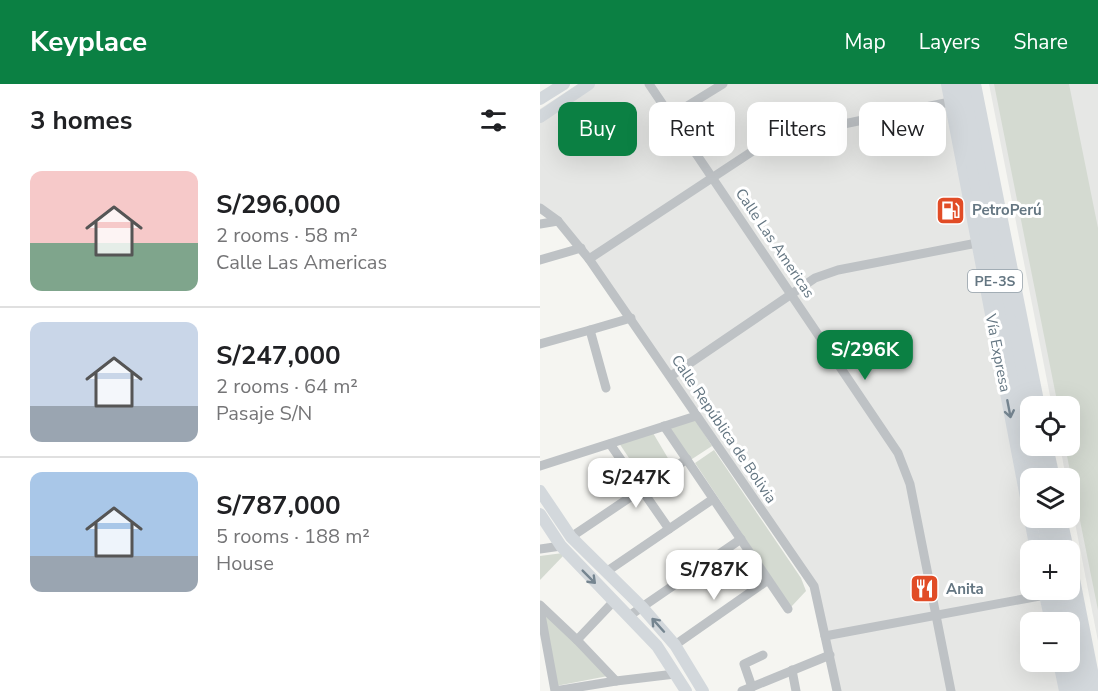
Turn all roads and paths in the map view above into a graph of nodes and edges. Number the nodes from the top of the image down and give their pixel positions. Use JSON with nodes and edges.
{"nodes":[{"id":1,"x":564,"y":84,"type":"edge"},
{"id":2,"x":589,"y":84,"type":"edge"},
{"id":3,"x":649,"y":84,"type":"edge"},
{"id":4,"x":723,"y":84,"type":"edge"},
{"id":5,"x":956,"y":84,"type":"edge"},
{"id":6,"x":973,"y":86,"type":"edge"},
{"id":7,"x":948,"y":94,"type":"edge"},
{"id":8,"x":540,"y":99,"type":"edge"},
{"id":9,"x":661,"y":102,"type":"edge"},
{"id":10,"x":694,"y":102,"type":"edge"},
{"id":11,"x":540,"y":117,"type":"edge"},
{"id":12,"x":968,"y":120,"type":"junction"},
{"id":13,"x":698,"y":156,"type":"edge"},
{"id":14,"x":712,"y":176,"type":"junction"},
{"id":15,"x":540,"y":208,"type":"edge"},
{"id":16,"x":558,"y":221,"type":"junction"},
{"id":17,"x":540,"y":224,"type":"edge"},
{"id":18,"x":977,"y":243,"type":"junction"},
{"id":19,"x":581,"y":248,"type":"junction"},
{"id":20,"x":589,"y":259,"type":"junction"},
{"id":21,"x":540,"y":260,"type":"edge"},
{"id":22,"x":792,"y":295,"type":"junction"},
{"id":23,"x":631,"y":318,"type":"junction"},
{"id":24,"x":590,"y":330,"type":"junction"},
{"id":25,"x":540,"y":344,"type":"edge"},
{"id":26,"x":671,"y":376,"type":"junction"},
{"id":27,"x":606,"y":388,"type":"dead end"},
{"id":28,"x":1027,"y":396,"type":"edge"},
{"id":29,"x":1037,"y":396,"type":"edge"},
{"id":30,"x":696,"y":416,"type":"junction"},
{"id":31,"x":664,"y":426,"type":"junction"},
{"id":32,"x":610,"y":444,"type":"junction"},
{"id":33,"x":687,"y":459,"type":"junction"},
{"id":34,"x":540,"y":466,"type":"edge"},
{"id":35,"x":1032,"y":468,"type":"edge"},
{"id":36,"x":642,"y":489,"type":"junction"},
{"id":37,"x":540,"y":491,"type":"edge"},
{"id":38,"x":713,"y":499,"type":"junction"},
{"id":39,"x":540,"y":514,"type":"edge"},
{"id":40,"x":669,"y":529,"type":"junction"},
{"id":41,"x":571,"y":537,"type":"junction"},
{"id":42,"x":741,"y":539,"type":"junction"},
{"id":43,"x":1034,"y":540,"type":"edge"},
{"id":44,"x":561,"y":546,"type":"junction"},
{"id":45,"x":540,"y":549,"type":"edge"},
{"id":46,"x":606,"y":572,"type":"junction"},
{"id":47,"x":768,"y":580,"type":"junction"},
{"id":48,"x":1020,"y":597,"type":"edge"},
{"id":49,"x":1068,"y":600,"type":"edge"},
{"id":50,"x":1078,"y":600,"type":"edge"},
{"id":51,"x":614,"y":601,"type":"junction"},
{"id":52,"x":540,"y":607,"type":"edge"},
{"id":53,"x":642,"y":607,"type":"junction"},
{"id":54,"x":788,"y":609,"type":"dead end"},
{"id":55,"x":937,"y":615,"type":"junction"},
{"id":56,"x":629,"y":616,"type":"junction"},
{"id":57,"x":825,"y":636,"type":"junction"},
{"id":58,"x":577,"y":639,"type":"junction"},
{"id":59,"x":543,"y":644,"type":"edge"},
{"id":60,"x":675,"y":645,"type":"junction"},
{"id":61,"x":763,"y":655,"type":"dead end"},
{"id":62,"x":830,"y":656,"type":"junction"},
{"id":63,"x":792,"y":670,"type":"junction"},
{"id":64,"x":1061,"y":672,"type":"edge"},
{"id":65,"x":1072,"y":672,"type":"edge"},
{"id":66,"x":675,"y":674,"type":"junction"},
{"id":67,"x":616,"y":681,"type":"junction"},
{"id":68,"x":752,"y":687,"type":"junction"},
{"id":69,"x":555,"y":691,"type":"edge"},
{"id":70,"x":686,"y":691,"type":"edge"},
{"id":71,"x":703,"y":691,"type":"edge"},
{"id":72,"x":742,"y":691,"type":"edge"},
{"id":73,"x":796,"y":691,"type":"edge"},
{"id":74,"x":837,"y":691,"type":"edge"},
{"id":75,"x":951,"y":691,"type":"edge"},
{"id":76,"x":1065,"y":691,"type":"edge"},
{"id":77,"x":1076,"y":691,"type":"edge"},
{"id":78,"x":1086,"y":691,"type":"edge"},
{"id":79,"x":1096,"y":691,"type":"edge"}],
"edges":[{"from":1,"to":8,"type":"main road"},
{"from":2,"to":11,"type":"main road"},
{"from":3,"to":9,"type":"street","name":"Calle Las Americas"},
{"from":4,"to":10,"type":"street"},
{"from":5,"to":12,"type":"main road","name":"Vía Expresa","number":"PE-3S"},
{"from":6,"to":12,"type":"main road"},
{"from":6,"to":29,"type":"main road","name":"Vía Expresa","number":"PE-3S"},
{"from":7,"to":12,"type":"main road"},
{"from":7,"to":14,"type":"street"},
{"from":7,"to":18,"type":"main road","name":"Vía Expresa","number":"PE-3S"},
{"from":12,"to":28,"type":"main road","name":"Vía Expresa","number":"PE-3S"},
{"from":12,"to":35,"type":"main road","name":"Vía Expresa","number":"PE-3S"},
{"from":13,"to":14,"type":"street","name":"Calle Las Americas"},
{"from":14,"to":20,"type":"street"},
{"from":14,"to":22,"type":"street","name":"Calle Las Americas"},
{"from":15,"to":16,"type":"street","name":"Calle República de Bolivia"},
{"from":16,"to":17,"type":"street"},
{"from":16,"to":19,"type":"street","name":"Calle República de Bolivia"},
{"from":18,"to":22,"type":"street"},
{"from":18,"to":43,"type":"main road","name":"Vía Expresa","number":"PE-3S","one_way":true},
{"from":19,"to":20,"type":"street","name":"Calle República de Bolivia"},
{"from":19,"to":21,"type":"street"},
{"from":20,"to":23,"type":"street","name":"Calle República de Bolivia"},
{"from":22,"to":26,"type":"street"},
{"from":22,"to":55,"type":"street","name":"Calle Las Americas"},
{"from":23,"to":24,"type":"street"},
{"from":23,"to":26,"type":"street","name":"Calle República de Bolivia"},
{"from":24,"to":25,"type":"street"},
{"from":24,"to":27,"type":"street"},
{"from":26,"to":30,"type":"street","name":"Calle República de Bolivia"},
{"from":30,"to":31,"type":"street"},
{"from":30,"to":57,"type":"street","name":"Calle República de Bolivia"},
{"from":31,"to":32,"type":"street"},
{"from":31,"to":33,"type":"street"},
{"from":32,"to":34,"type":"street"},
{"from":32,"to":36,"type":"street"},
{"from":33,"to":36,"type":"street"},
{"from":33,"to":38,"type":"street"},
{"from":36,"to":40,"type":"street"},
{"from":36,"to":41,"type":"street"},
{"from":37,"to":41,"type":"main road"},
{"from":38,"to":40,"type":"street"},
{"from":38,"to":42,"type":"street"},
{"from":39,"to":44,"type":"main road"},
{"from":40,"to":46,"type":"street"},
{"from":41,"to":46,"type":"main road"},
{"from":42,"to":47,"type":"street"},
{"from":42,"to":53,"type":"street"},
{"from":44,"to":45,"type":"street"},
{"from":44,"to":51,"type":"main road","one_way":true},
{"from":46,"to":53,"type":"main road"},
{"from":47,"to":54,"type":"street"},
{"from":47,"to":60,"type":"street"},
{"from":48,"to":55,"type":"street"},
{"from":49,"to":78,"type":"main road"},
{"from":50,"to":79,"type":"main road"},
{"from":51,"to":56,"type":"main road"},
{"from":51,"to":58,"type":"street"},
{"from":52,"to":58,"type":"street"},
{"from":52,"to":59,"type":"street"},
{"from":53,"to":56,"type":"street"},
{"from":60,"to":53,"type":"main road","one_way":true},
{"from":55,"to":57,"type":"street"},
{"from":55,"to":75,"type":"street","name":"Calle Las Americas"},
{"from":56,"to":66,"type":"main road"},
{"from":57,"to":62,"type":"street","name":"Calle República de Bolivia"},
{"from":58,"to":67,"type":"street"},
{"from":59,"to":69,"type":"street"},
{"from":60,"to":71,"type":"main road"},
{"from":61,"to":68,"type":"street"},
{"from":62,"to":63,"type":"street"},
{"from":62,"to":74,"type":"street","name":"Calle República de Bolivia"},
{"from":63,"to":68,"type":"street"},
{"from":63,"to":73,"type":"street"},
{"from":64,"to":76,"type":"main road"},
{"from":65,"to":77,"type":"main road"},
{"from":66,"to":67,"type":"street"},
{"from":66,"to":70,"type":"main road"},
{"from":67,"to":69,"type":"street"},
{"from":68,"to":72,"type":"street"}]}
